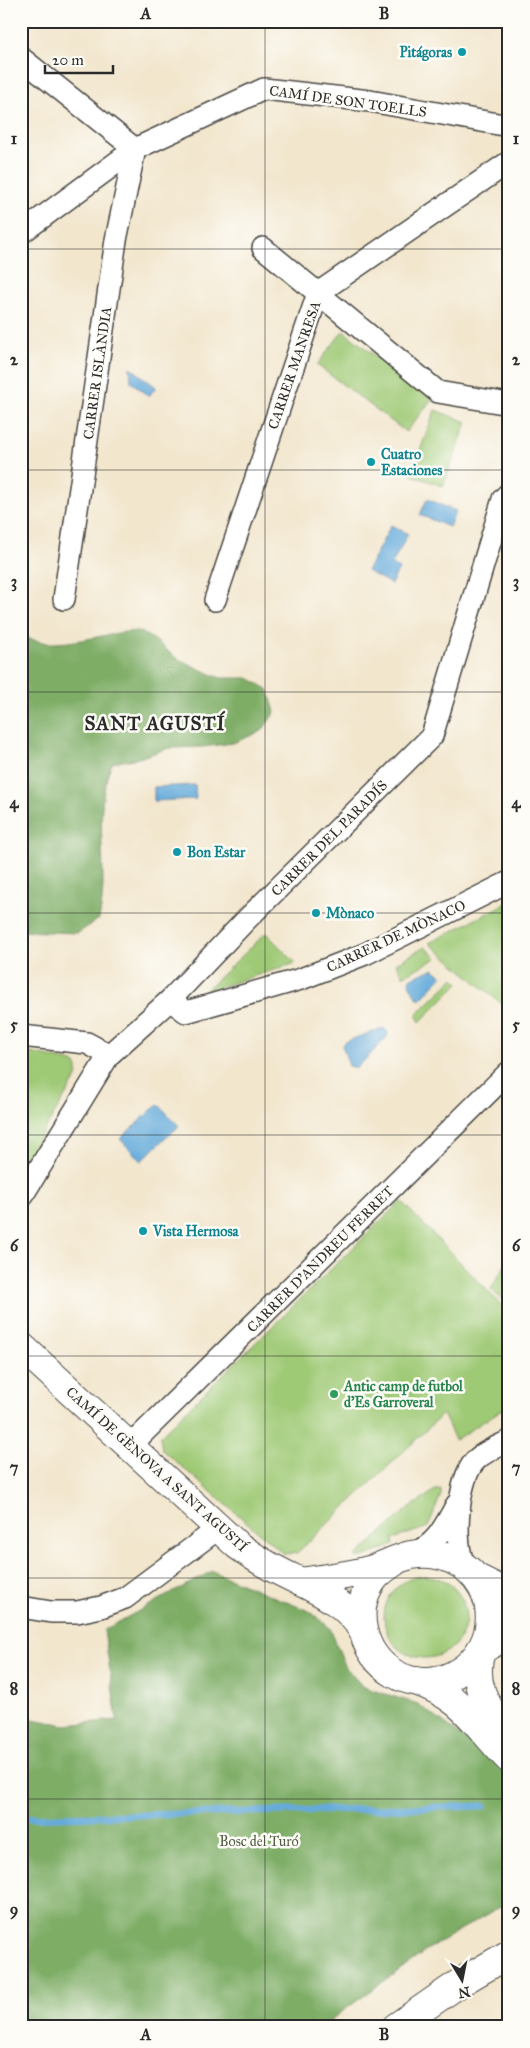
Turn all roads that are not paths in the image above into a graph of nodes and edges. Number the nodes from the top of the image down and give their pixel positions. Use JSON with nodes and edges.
{"nodes":[{"id":1,"x":21,"y":58,"type":"edge"},
{"id":2,"x":509,"y":126,"type":"edge"},
{"id":3,"x":135,"y":149,"type":"junction"},
{"id":4,"x":509,"y":162,"type":"edge"},
{"id":5,"x":21,"y":233,"type":"edge"},
{"id":6,"x":263,"y":248,"type":"dead end"},
{"id":7,"x":318,"y":293,"type":"junction"},
{"id":8,"x":509,"y":404,"type":"edge"},
{"id":9,"x":509,"y":492,"type":"edge"},
{"id":10,"x":64,"y":599,"type":"dead end"},
{"id":11,"x":216,"y":600,"type":"dead end"},
{"id":12,"x":509,"y":882,"type":"edge"},
{"id":13,"x":170,"y":1000,"type":"junction"},
{"id":14,"x":21,"y":1036,"type":"edge"},
{"id":15,"x":109,"y":1056,"type":"junction"},
{"id":16,"x":509,"y":1072,"type":"edge"},
{"id":17,"x":21,"y":1198,"type":"edge"},
{"id":18,"x":21,"y":1346,"type":"edge"},
{"id":19,"x":509,"y":1440,"type":"edge"},
{"id":20,"x":131,"y":1445,"type":"junction"},
{"id":21,"x":461,"y":1497,"type":"junction"},
{"id":22,"x":219,"y":1528,"type":"junction"},
{"id":23,"x":403,"y":1559,"type":"junction"},
{"id":24,"x":472,"y":1574,"type":"junction"},
{"id":25,"x":301,"y":1582,"type":"junction"},
{"id":26,"x":509,"y":1589,"type":"edge"},
{"id":27,"x":21,"y":1607,"type":"edge"},
{"id":28,"x":363,"y":1631,"type":"junction"},
{"id":29,"x":509,"y":1634,"type":"edge"},
{"id":30,"x":481,"y":1650,"type":"junction"},
{"id":31,"x":415,"y":1680,"type":"junction"},
{"id":32,"x":509,"y":1744,"type":"edge"},
{"id":33,"x":509,"y":1759,"type":"edge"},
{"id":34,"x":509,"y":1954,"type":"edge"},
{"id":35,"x":396,"y":2027,"type":"edge"}],
"edges":[{"from":1,"to":3,"type":"street"},
{"from":2,"to":3,"type":"street","name":"CAMÍ DE SON TOELLS"},
{"from":3,"to":5,"type":"street","name":"CAMÍ DE SON TOELLS"},
{"from":3,"to":10,"type":"street","name":"CARRER ISLÀNDIA"},
{"from":4,"to":7,"type":"street","name":"CARRER MANRESA"},
{"from":6,"to":7,"type":"street"},
{"from":7,"to":8,"type":"street"},
{"from":7,"to":11,"type":"street","name":"CARRER MANRESA"},
{"from":9,"to":13,"type":"street","name":"CARRER DEL PARADÍS"},
{"from":12,"to":13,"type":"street","name":"CARRER DE MÒNACO"},
{"from":13,"to":15,"type":"street","name":"CARRER DEL PARADÍS"},
{"from":14,"to":15,"type":"street"},
{"from":15,"to":17,"type":"street"},
{"from":16,"to":20,"type":"street","name":"CARRER D'ANDREU FERRET"},
{"from":18,"to":20,"type":"main road","name":"CAMÍ DE GÈNOVA A SANT AGUSTÍ"},
{"from":19,"to":21,"type":"street"},
{"from":20,"to":22,"type":"main road","name":"CAMÍ DE GÈNOVA A SANT AGUSTÍ"},
{"from":21,"to":23,"type":"street"},
{"from":21,"to":24,"type":"street"},
{"from":22,"to":25,"type":"main road","name":"CAMÍ DE GÈNOVA A SANT AGUSTÍ"},
{"from":22,"to":27,"type":"street"},
{"from":23,"to":24,"type":"main road"},
{"from":23,"to":25,"type":"main road"},
{"from":23,"to":28,"type":"main road"},
{"from":24,"to":26,"type":"main road"},
{"from":24,"to":30,"type":"main road"},
{"from":25,"to":28,"type":"main road","name":"CAMÍ DE GÈNOVA A SANT AGUSTÍ"},
{"from":28,"to":31,"type":"main road"},
{"from":29,"to":30,"type":"main road"},
{"from":30,"to":31,"type":"main road"},
{"from":30,"to":32,"type":"main road"},
{"from":31,"to":33,"type":"main road"},
{"from":34,"to":35,"type":"main road"}]}
